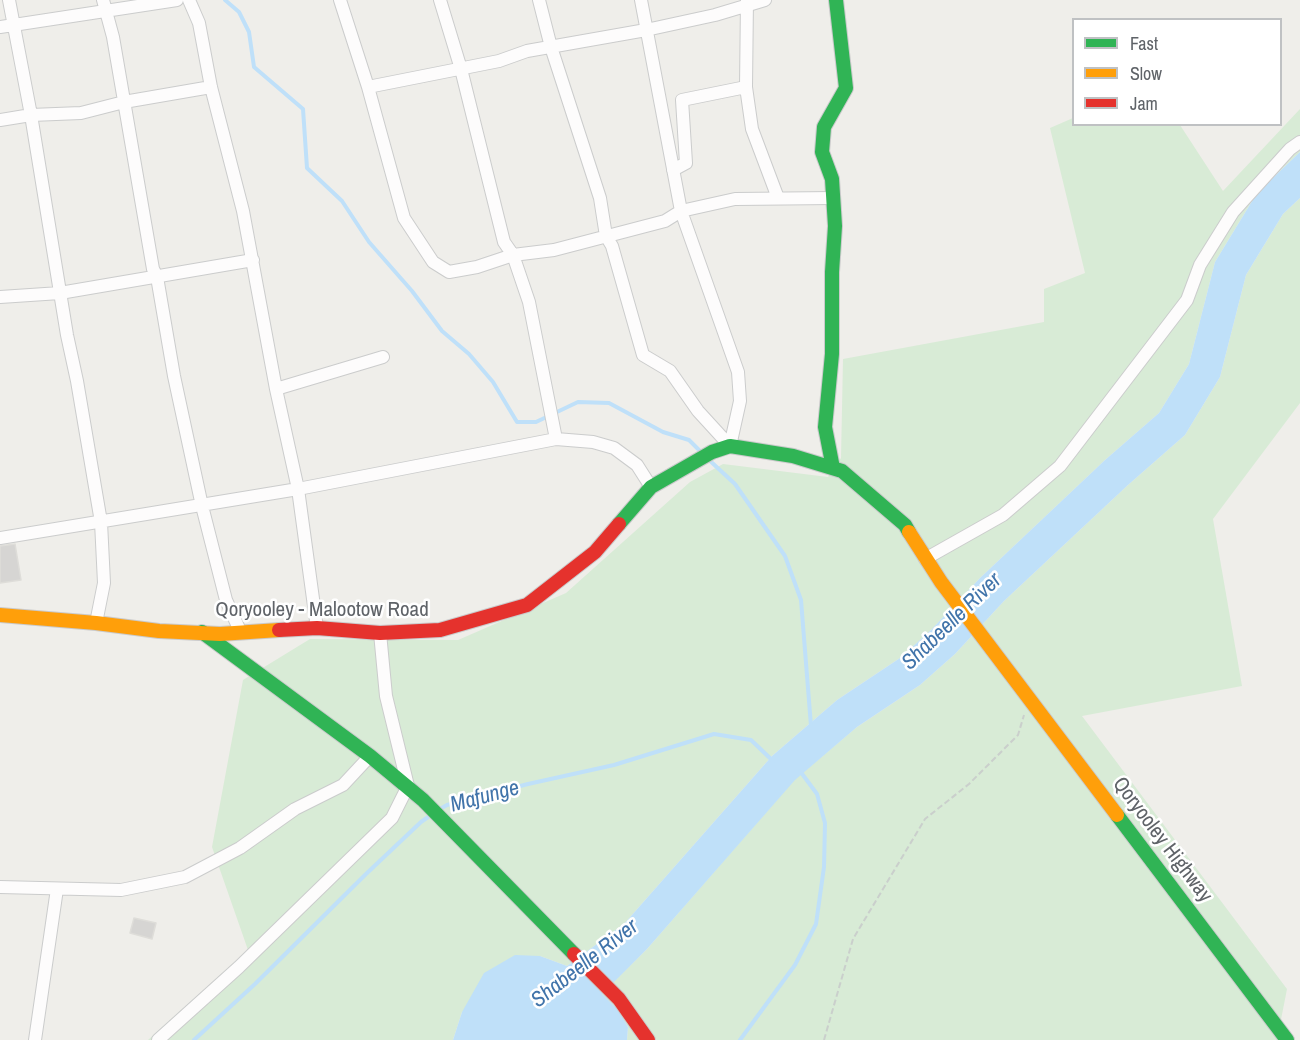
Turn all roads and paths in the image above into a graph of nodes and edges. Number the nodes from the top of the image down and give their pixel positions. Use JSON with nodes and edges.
{"nodes":[{"id":1,"x":9,"y":0,"type":"edge"},
{"id":2,"x":177,"y":0,"type":"edge"},
{"id":3,"x":189,"y":0,"type":"edge"},
{"id":4,"x":340,"y":0,"type":"edge"},
{"id":5,"x":440,"y":0,"type":"edge"},
{"id":6,"x":539,"y":0,"type":"edge"},
{"id":7,"x":641,"y":0,"type":"edge"},
{"id":8,"x":765,"y":0,"type":"edge"},
{"id":9,"x":836,"y":0,"type":"edge"},
{"id":10,"x":747,"y":2,"type":"edge"},
{"id":11,"x":105,"y":6,"type":"edge"},
{"id":12,"x":14,"y":26,"type":"junction"},
{"id":13,"x":0,"y":27,"type":"edge"},
{"id":14,"x":646,"y":30,"type":"junction"},
{"id":15,"x":551,"y":47,"type":"junction"},
{"id":16,"x":461,"y":69,"type":"junction"},
{"id":17,"x":211,"y":87,"type":"junction"},
{"id":18,"x":369,"y":87,"type":"junction"},
{"id":19,"x":746,"y":87,"type":"junction"},
{"id":20,"x":124,"y":102,"type":"junction"},
{"id":21,"x":31,"y":115,"type":"junction"},
{"id":22,"x":0,"y":120,"type":"edge"},
{"id":23,"x":1300,"y":142,"type":"edge"},
{"id":24,"x":673,"y":170,"type":"junction"},
{"id":25,"x":778,"y":198,"type":"junction"},
{"id":26,"x":834,"y":198,"type":"junction"},
{"id":27,"x":681,"y":211,"type":"junction"},
{"id":28,"x":606,"y":236,"type":"junction"},
{"id":29,"x":513,"y":255,"type":"junction"},
{"id":30,"x":253,"y":260,"type":"junction"},
{"id":31,"x":157,"y":277,"type":"junction"},
{"id":32,"x":60,"y":293,"type":"junction"},
{"id":33,"x":0,"y":297,"type":"edge"},
{"id":34,"x":383,"y":357,"type":"dead end"},
{"id":35,"x":276,"y":389,"type":"junction"},
{"id":36,"x":556,"y":439,"type":"junction"},
{"id":37,"x":730,"y":446,"type":"junction"},
{"id":38,"x":832,"y":468,"type":"junction"},
{"id":39,"x":651,"y":487,"type":"junction"},
{"id":40,"x":298,"y":489,"type":"junction"},
{"id":41,"x":202,"y":506,"type":"junction"},
{"id":42,"x":101,"y":522,"type":"junction"},
{"id":43,"x":0,"y":538,"type":"edge"},
{"id":44,"x":925,"y":559,"type":"junction"},
{"id":45,"x":0,"y":615,"type":"edge"},
{"id":46,"x":96,"y":623,"type":"junction"},
{"id":47,"x":317,"y":628,"type":"junction"},
{"id":48,"x":201,"y":632,"type":"junction"},
{"id":49,"x":241,"y":633,"type":"junction"},
{"id":50,"x":380,"y":633,"type":"junction"},
{"id":51,"x":1029,"y":698,"type":"junction"},
{"id":52,"x":370,"y":756,"type":"junction"},
{"id":53,"x":408,"y":786,"type":"junction"},
{"id":54,"x":0,"y":887,"type":"edge"},
{"id":55,"x":57,"y":889,"type":"junction"},
{"id":56,"x":35,"y":1040,"type":"edge"},
{"id":57,"x":158,"y":1040,"type":"edge"},
{"id":58,"x":648,"y":1040,"type":"edge"},
{"id":59,"x":824,"y":1040,"type":"edge"},
{"id":60,"x":1287,"y":1040,"type":"edge"}],
"edges":[{"from":1,"to":12,"type":"street"},
{"from":2,"to":11,"type":"street"},
{"from":3,"to":17,"type":"street"},
{"from":4,"to":18,"type":"street"},
{"from":5,"to":16,"type":"street"},
{"from":6,"to":15,"type":"street"},
{"from":7,"to":14,"type":"street"},
{"from":8,"to":10,"type":"street"},
{"from":9,"to":26,"type":"street"},
{"from":10,"to":14,"type":"street"},
{"from":10,"to":19,"type":"street"},
{"from":11,"to":12,"type":"street"},
{"from":11,"to":20,"type":"street"},
{"from":12,"to":13,"type":"street"},
{"from":12,"to":21,"type":"street"},
{"from":14,"to":15,"type":"street"},
{"from":14,"to":24,"type":"street"},
{"from":15,"to":16,"type":"street"},
{"from":15,"to":28,"type":"street"},
{"from":16,"to":18,"type":"street"},
{"from":16,"to":29,"type":"street"},
{"from":17,"to":20,"type":"street"},
{"from":17,"to":30,"type":"street"},
{"from":18,"to":29,"type":"street"},
{"from":19,"to":24,"type":"street"},
{"from":19,"to":25,"type":"street"},
{"from":20,"to":21,"type":"street"},
{"from":20,"to":31,"type":"street"},
{"from":21,"to":22,"type":"street"},
{"from":21,"to":32,"type":"street"},
{"from":23,"to":44,"type":"street"},
{"from":24,"to":27,"type":"street"},
{"from":25,"to":26,"type":"street"},
{"from":25,"to":27,"type":"street"},
{"from":26,"to":38,"type":"street"},
{"from":27,"to":28,"type":"street"},
{"from":27,"to":37,"type":"street"},
{"from":28,"to":29,"type":"street"},
{"from":28,"to":37,"type":"street"},
{"from":29,"to":36,"type":"street"},
{"from":30,"to":31,"type":"street"},
{"from":30,"to":35,"type":"street"},
{"from":31,"to":32,"type":"street"},
{"from":31,"to":41,"type":"street"},
{"from":32,"to":33,"type":"street"},
{"from":32,"to":42,"type":"street"},
{"from":34,"to":35,"type":"street"},
{"from":35,"to":40,"type":"street"},
{"from":36,"to":39,"type":"street"},
{"from":36,"to":40,"type":"street"},
{"from":37,"to":38,"type":"street"},
{"from":37,"to":39,"type":"street","name":"Qoryooley - Malootow Road"},
{"from":38,"to":44,"type":"street"},
{"from":39,"to":50,"type":"street","name":"Qoryooley - Malootow Road"},
{"from":40,"to":41,"type":"street"},
{"from":40,"to":47,"type":"street"},
{"from":41,"to":42,"type":"street"},
{"from":41,"to":49,"type":"street"},
{"from":42,"to":43,"type":"street"},
{"from":42,"to":46,"type":"street"},
{"from":44,"to":51,"type":"street","name":"Qoryooley Highway"},
{"from":45,"to":46,"type":"street","name":"Qoryooley - Malootow Road"},
{"from":46,"to":48,"type":"street","name":"Qoryooley - Malootow Road"},
{"from":47,"to":49,"type":"street","name":"Qoryooley - Malootow Road"},
{"from":47,"to":50,"type":"street","name":"Qoryooley - Malootow Road"},
{"from":48,"to":49,"type":"street","name":"Qoryooley - Malootow Road"},
{"from":48,"to":52,"type":"street"},
{"from":50,"to":53,"type":"street"},
{"from":51,"to":59,"type":"path"},
{"from":51,"to":60,"type":"street","name":"Qoryooley Highway"},
{"from":52,"to":53,"type":"street"},
{"from":52,"to":55,"type":"street"},
{"from":53,"to":57,"type":"street"},
{"from":53,"to":58,"type":"street"},
{"from":54,"to":55,"type":"street"},
{"from":55,"to":56,"type":"street"}]}
